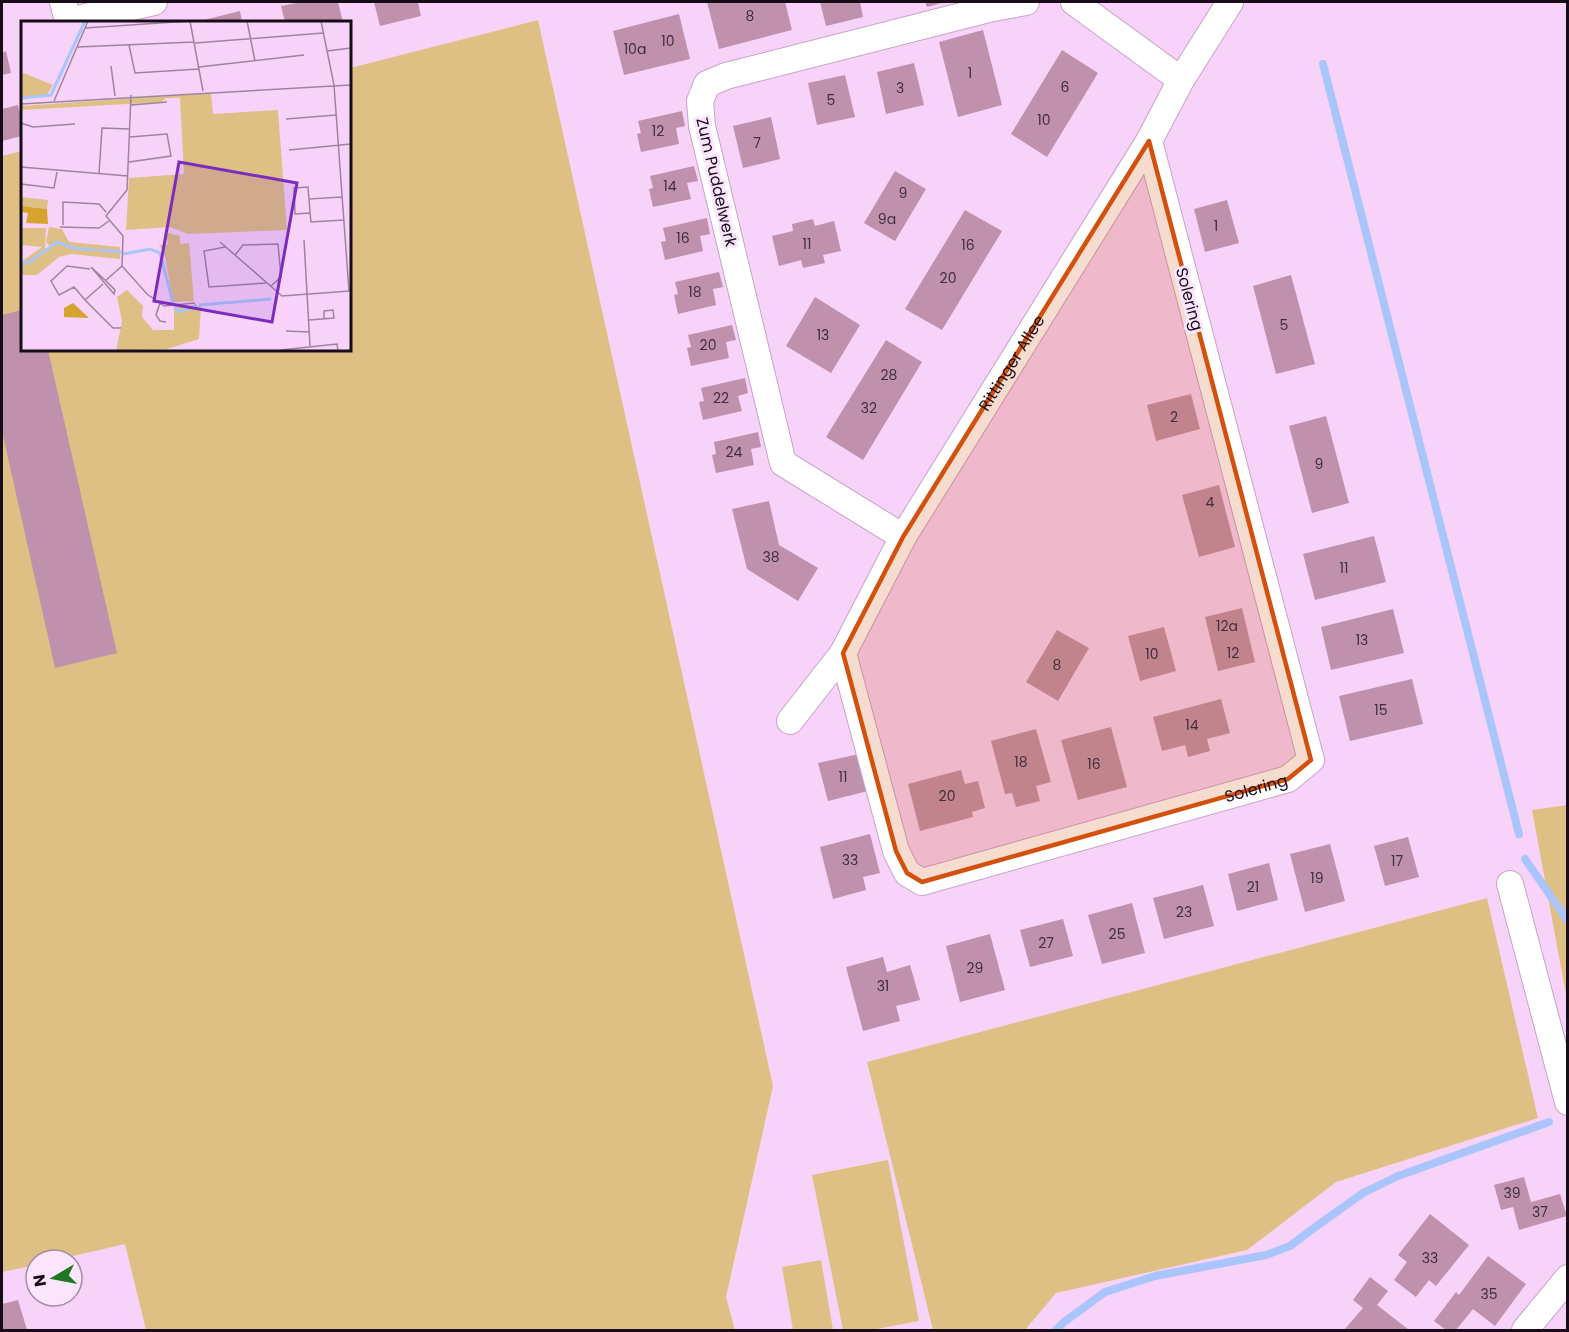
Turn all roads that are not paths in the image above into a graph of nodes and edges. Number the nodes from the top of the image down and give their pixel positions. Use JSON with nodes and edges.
{"nodes":[{"id":1,"x":63,"y":2,"type":"edge"},
{"id":2,"x":154,"y":2,"type":"edge"},
{"id":3,"x":1026,"y":2,"type":"edge"},
{"id":4,"x":1074,"y":2,"type":"edge"},
{"id":5,"x":1230,"y":2,"type":"edge"},
{"id":6,"x":1181,"y":80,"type":"junction"},
{"id":7,"x":1149,"y":141,"type":"junction"},
{"id":8,"x":903,"y":537,"type":"junction"},
{"id":9,"x":843,"y":654,"type":"junction"},
{"id":10,"x":790,"y":721,"type":"dead end"},
{"id":11,"x":1510,"y":884,"type":"dead end"},
{"id":12,"x":1568,"y":1102,"type":"edge"},
{"id":13,"x":1568,"y":1278,"type":"edge"},
{"id":14,"x":1525,"y":1330,"type":"edge"}],
"edges":[{"from":1,"to":2,"type":"street"},
{"from":3,"to":8,"type":"street","name":"Zum Puddelwerk"},
{"from":4,"to":6,"type":"street"},
{"from":5,"to":6,"type":"street","name":"Rittinger Allee"},
{"from":6,"to":7,"type":"street","name":"Rittinger Allee"},
{"from":7,"to":8,"type":"street","name":"Rittinger Allee"},
{"from":7,"to":9,"type":"street","name":"Solering"},
{"from":8,"to":9,"type":"street","name":"Rittinger Allee"},
{"from":9,"to":10,"type":"street","name":"Rittinger Allee"},
{"from":11,"to":12,"type":"street"},
{"from":13,"to":14,"type":"street"}]}
